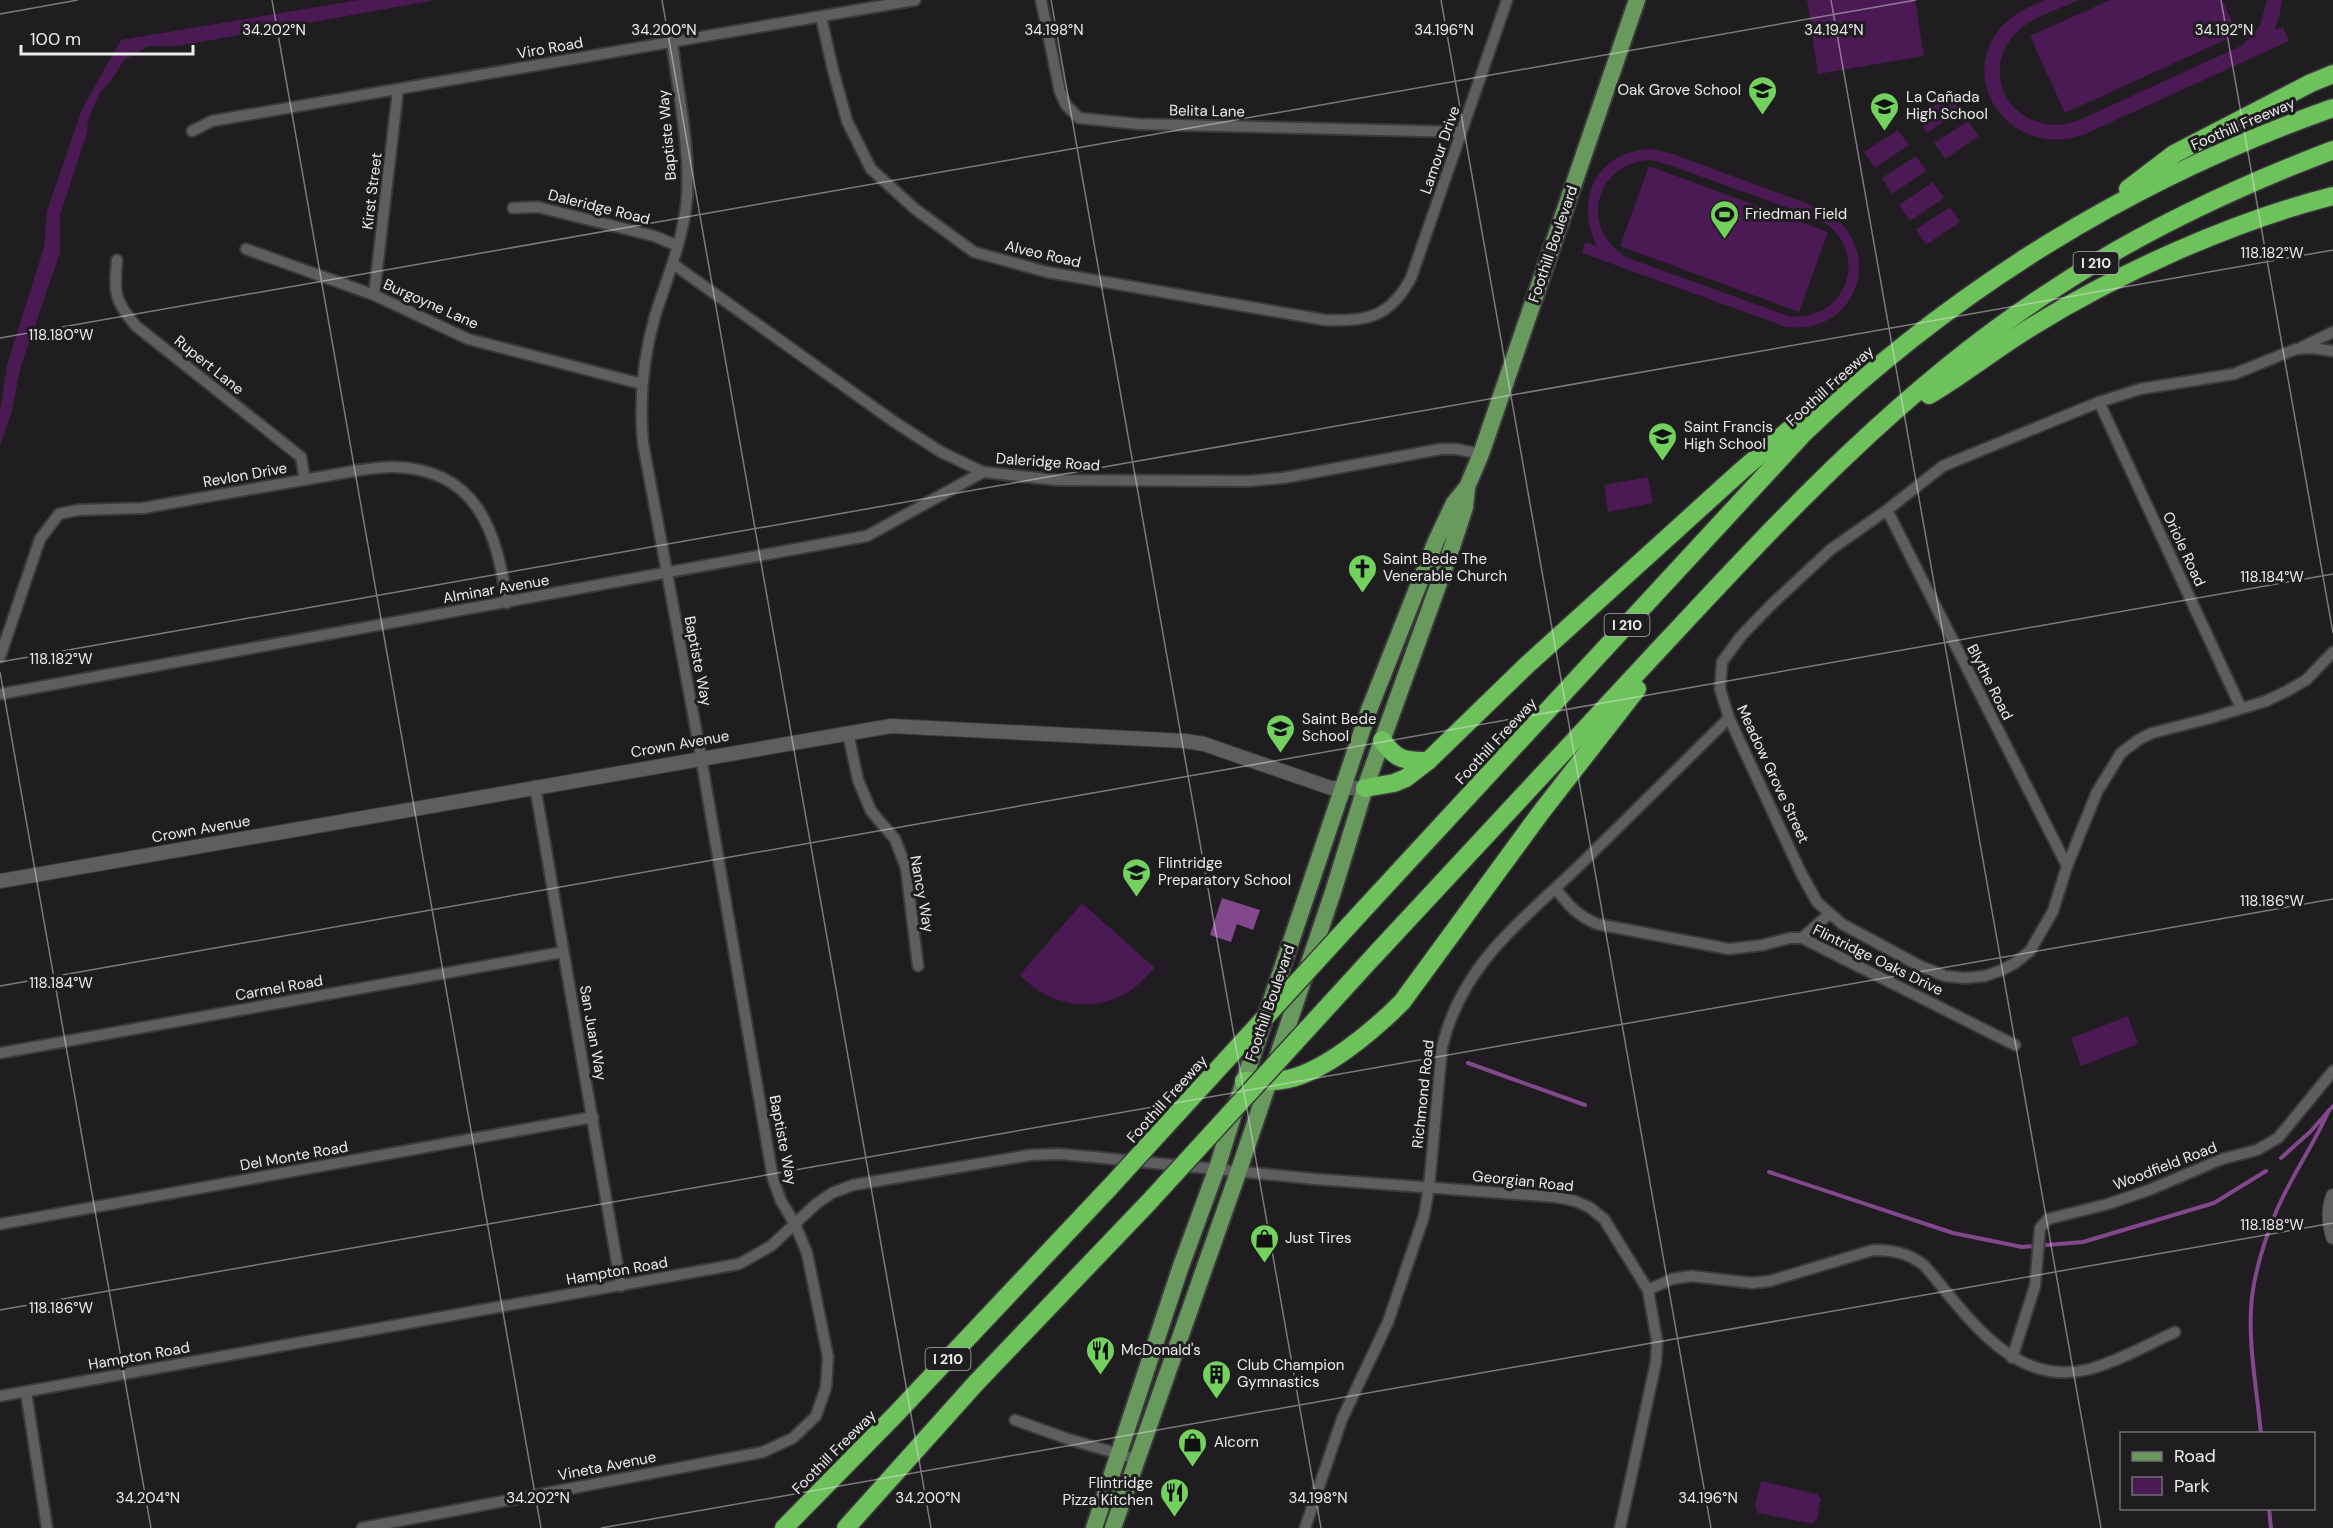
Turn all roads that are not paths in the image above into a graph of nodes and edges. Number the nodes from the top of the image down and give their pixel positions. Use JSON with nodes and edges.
{"nodes":[{"id":1,"x":915,"y":0,"type":"edge"},
{"id":2,"x":1041,"y":0,"type":"edge"},
{"id":3,"x":1507,"y":0,"type":"edge"},
{"id":4,"x":1637,"y":0,"type":"edge"},
{"id":5,"x":821,"y":17,"type":"junction"},
{"id":6,"x":672,"y":42,"type":"junction"},
{"id":7,"x":2333,"y":74,"type":"edge"},
{"id":8,"x":398,"y":90,"type":"junction"},
{"id":9,"x":2333,"y":108,"type":"edge"},
{"id":10,"x":192,"y":131,"type":"dead end"},
{"id":11,"x":1461,"y":132,"type":"junction"},
{"id":12,"x":2333,"y":150,"type":"edge"},
{"id":13,"x":2333,"y":196,"type":"edge"},
{"id":14,"x":513,"y":208,"type":"dead end"},
{"id":15,"x":2086,"y":221,"type":"junction"},
{"id":16,"x":676,"y":245,"type":"junction"},
{"id":17,"x":246,"y":249,"type":"dead end"},
{"id":18,"x":117,"y":260,"type":"dead end"},
{"id":19,"x":673,"y":264,"type":"junction"},
{"id":20,"x":374,"y":295,"type":"junction"},
{"id":21,"x":1392,"y":305,"type":"joint"},
{"id":22,"x":2333,"y":332,"type":"edge"},
{"id":23,"x":2296,"y":349,"type":"junction"},
{"id":24,"x":1897,"y":350,"type":"junction"},
{"id":25,"x":2333,"y":351,"type":"edge"},
{"id":26,"x":642,"y":384,"type":"junction"},
{"id":27,"x":2099,"y":402,"type":"junction"},
{"id":28,"x":1886,"y":420,"type":"junction"},
{"id":29,"x":1481,"y":454,"type":"junction"},
{"id":30,"x":983,"y":472,"type":"junction"},
{"id":31,"x":305,"y":480,"type":"junction"},
{"id":32,"x":1467,"y":487,"type":"junction"},
{"id":33,"x":1887,"y":510,"type":"junction"},
{"id":34,"x":666,"y":574,"type":"junction"},
{"id":35,"x":507,"y":603,"type":"junction"},
{"id":36,"x":1702,"y":603,"type":"junction"},
{"id":37,"x":2333,"y":652,"type":"edge"},
{"id":38,"x":0,"y":657,"type":"edge"},
{"id":39,"x":0,"y":694,"type":"edge"},
{"id":40,"x":2241,"y":708,"type":"junction"},
{"id":41,"x":1729,"y":718,"type":"junction"},
{"id":42,"x":848,"y":733,"type":"junction"},
{"id":43,"x":1382,"y":740,"type":"junction"},
{"id":44,"x":701,"y":758,"type":"junction"},
{"id":45,"x":1428,"y":761,"type":"junction"},
{"id":46,"x":535,"y":786,"type":"junction"},
{"id":47,"x":1343,"y":788,"type":"junction"},
{"id":48,"x":1365,"y":788,"type":"junction"},
{"id":49,"x":2067,"y":866,"type":"junction"},
{"id":50,"x":0,"y":881,"type":"edge"},
{"id":51,"x":1556,"y":888,"type":"junction"},
{"id":52,"x":1829,"y":914,"type":"junction"},
{"id":53,"x":1802,"y":938,"type":"junction"},
{"id":54,"x":563,"y":952,"type":"junction"},
{"id":55,"x":918,"y":966,"type":"dead end"},
{"id":56,"x":2015,"y":1045,"type":"dead end"},
{"id":57,"x":0,"y":1053,"type":"edge"},
{"id":58,"x":2333,"y":1071,"type":"edge"},
{"id":59,"x":1244,"y":1081,"type":"junction"},
{"id":60,"x":1268,"y":1081,"type":"junction"},
{"id":61,"x":592,"y":1117,"type":"junction"},
{"id":62,"x":1217,"y":1168,"type":"junction"},
{"id":63,"x":1239,"y":1170,"type":"junction"},
{"id":64,"x":1429,"y":1187,"type":"junction"},
{"id":65,"x":2333,"y":1196,"type":"edge"},
{"id":66,"x":0,"y":1224,"type":"edge"},
{"id":67,"x":795,"y":1224,"type":"junction"},
{"id":68,"x":2333,"y":1237,"type":"edge"},
{"id":69,"x":621,"y":1286,"type":"junction"},
{"id":70,"x":1648,"y":1290,"type":"junction"},
{"id":71,"x":2175,"y":1332,"type":"dead end"},
{"id":72,"x":2012,"y":1358,"type":"junction"},
{"id":73,"x":826,"y":1387,"type":"joint"},
{"id":74,"x":26,"y":1392,"type":"junction"},
{"id":75,"x":0,"y":1396,"type":"edge"},
{"id":76,"x":1015,"y":1420,"type":"dead end"},
{"id":77,"x":1118,"y":1454,"type":"junction"},
{"id":78,"x":1136,"y":1459,"type":"junction"},
{"id":79,"x":47,"y":1528,"type":"edge"},
{"id":80,"x":362,"y":1528,"type":"edge"},
{"id":81,"x":784,"y":1528,"type":"edge"},
{"id":82,"x":846,"y":1528,"type":"edge"},
{"id":83,"x":1094,"y":1528,"type":"edge"},
{"id":84,"x":1113,"y":1528,"type":"edge"},
{"id":85,"x":1305,"y":1528,"type":"edge"},
{"id":86,"x":1620,"y":1528,"type":"edge"}],
"edges":[{"from":1,"to":5,"type":"street","name":"Viro Road"},
{"from":2,"to":11,"type":"street","name":"Belita Lane"},
{"from":3,"to":11,"type":"street","name":"Lamour Drive"},
{"from":4,"to":29,"type":"main road","name":"Foothill Boulevard"},
{"from":5,"to":6,"type":"street","name":"Viro Road"},
{"from":5,"to":21,"type":"street","name":"Alveo Road"},
{"from":6,"to":8,"type":"street","name":"Viro Road"},
{"from":6,"to":16,"type":"street","name":"Baptiste Way"},
{"from":7,"to":15,"type":"highway"},
{"from":8,"to":10,"type":"street","name":"Viro Road"},
{"from":8,"to":20,"type":"street","name":"Kirst Street"},
{"from":9,"to":15,"type":"highway","name":"Foothill Freeway","number":"I 210"},
{"from":11,"to":21,"type":"street","name":"Lamour Drive"},
{"from":12,"to":28,"type":"highway","number":"I 210"},
{"from":13,"to":28,"type":"highway"},
{"from":14,"to":16,"type":"street","name":"Daleridge Road"},
{"from":15,"to":24,"type":"highway","name":"Foothill Freeway","number":"I 210"},
{"from":16,"to":19,"type":"street","name":"Baptiste Way"},
{"from":17,"to":20,"type":"street","name":"Burgoyne Lane"},
{"from":18,"to":31,"type":"street","name":"Rupert Lane"},
{"from":19,"to":26,"type":"street","name":"Baptiste Way"},
{"from":19,"to":30,"type":"street","name":"Daleridge Road"},
{"from":20,"to":26,"type":"street","name":"Burgoyne Lane"},
{"from":22,"to":23,"type":"street"},
{"from":23,"to":25,"type":"street","name":"Meadow Grove Street"},
{"from":23,"to":27,"type":"street","name":"Meadow Grove Street"},
{"from":24,"to":45,"type":"highway"},
{"from":24,"to":81,"type":"highway","name":"Foothill Freeway","number":"I 210","bridge":true},
{"from":26,"to":34,"type":"street","name":"Baptiste Way"},
{"from":27,"to":33,"type":"street","name":"Meadow Grove Street"},
{"from":27,"to":40,"type":"street","name":"Oriole Road"},
{"from":28,"to":36,"type":"highway","number":"I 210"},
{"from":29,"to":30,"type":"street","name":"Daleridge Road"},
{"from":29,"to":32,"type":"main road","name":"Foothill Boulevard"},
{"from":30,"to":34,"type":"street","name":"Alminar Avenue"},
{"from":31,"to":35,"type":"street","name":"Revlon Drive"},
{"from":31,"to":38,"type":"street","name":"Revlon Drive"},
{"from":32,"to":43,"type":"main road","name":"Foothill Boulevard"},
{"from":32,"to":47,"type":"main road","name":"Foothill Boulevard"},
{"from":33,"to":41,"type":"street","name":"Meadow Grove Street"},
{"from":33,"to":49,"type":"street","name":"Blythe Road"},
{"from":34,"to":35,"type":"street","name":"Alminar Avenue"},
{"from":34,"to":44,"type":"street","name":"Baptiste Way"},
{"from":35,"to":39,"type":"street","name":"Alminar Avenue"},
{"from":36,"to":60,"type":"highway"},
{"from":36,"to":82,"type":"highway","number":"I 210","bridge":true},
{"from":37,"to":40,"type":"street","name":"Meadow Grove Street"},
{"from":40,"to":49,"type":"street","name":"Meadow Grove Street"},
{"from":41,"to":51,"type":"street","name":"Richmond Road"},
{"from":41,"to":52,"type":"street","name":"Meadow Grove Street"},
{"from":42,"to":44,"type":"street","name":"Crown Avenue"},
{"from":42,"to":47,"type":"street","name":"Crown Avenue"},
{"from":42,"to":55,"type":"street","name":"Nancy Way"},
{"from":43,"to":45,"type":"highway"},
{"from":43,"to":48,"type":"main road","name":"Foothill Boulevard"},
{"from":44,"to":46,"type":"street","name":"Crown Avenue"},
{"from":44,"to":67,"type":"street","name":"Baptiste Way"},
{"from":45,"to":48,"type":"highway"},
{"from":46,"to":50,"type":"street","name":"Crown Avenue"},
{"from":46,"to":54,"type":"street","name":"San Juan Way"},
{"from":47,"to":48,"type":"street","name":"Crown Avenue"},
{"from":47,"to":59,"type":"main road","name":"Foothill Boulevard"},
{"from":48,"to":60,"type":"main road","name":"Foothill Boulevard"},
{"from":49,"to":52,"type":"street","name":"Meadow Grove Street"},
{"from":51,"to":53,"type":"street","name":"Flintridge Oaks Drive"},
{"from":51,"to":64,"type":"street","name":"Richmond Road"},
{"from":52,"to":53,"type":"street"},
{"from":53,"to":56,"type":"street","name":"Flintridge Oaks Drive"},
{"from":54,"to":57,"type":"street","name":"Carmel Road"},
{"from":54,"to":61,"type":"street","name":"San Juan Way"},
{"from":58,"to":72,"type":"street","name":"Woodfield Road"},
{"from":59,"to":60,"type":"highway"},
{"from":59,"to":62,"type":"main road","name":"Foothill Boulevard"},
{"from":60,"to":63,"type":"main road","name":"Foothill Boulevard"},
{"from":61,"to":66,"type":"street","name":"Del Monte Road"},
{"from":61,"to":69,"type":"street","name":"San Juan Way"},
{"from":62,"to":63,"type":"street","name":"Georgian Road"},
{"from":62,"to":67,"type":"street","name":"Hampton Road"},
{"from":62,"to":77,"type":"main road","name":"Foothill Boulevard"},
{"from":63,"to":64,"type":"street","name":"Georgian Road"},
{"from":63,"to":78,"type":"main road","name":"Foothill Boulevard"},
{"from":64,"to":70,"type":"street","name":"Georgian Road"},
{"from":64,"to":85,"type":"street","name":"Richmond Road"},
{"from":65,"to":68,"type":"street"},
{"from":67,"to":69,"type":"street","name":"Hampton Road"},
{"from":67,"to":73,"type":"street","name":"Baptiste Way"},
{"from":69,"to":74,"type":"street","name":"Hampton Road"},
{"from":70,"to":72,"type":"street"},
{"from":70,"to":86,"type":"street","name":"Georgian Road"},
{"from":71,"to":72,"type":"street"},
{"from":73,"to":80,"type":"street","name":"Vineta Avenue"},
{"from":74,"to":75,"type":"street","name":"Hampton Road"},
{"from":74,"to":79,"type":"street"},
{"from":76,"to":77,"type":"street"},
{"from":77,"to":78,"type":"street"},
{"from":77,"to":83,"type":"main road","name":"Foothill Boulevard"},
{"from":78,"to":84,"type":"main road","name":"Foothill Boulevard"}]}
